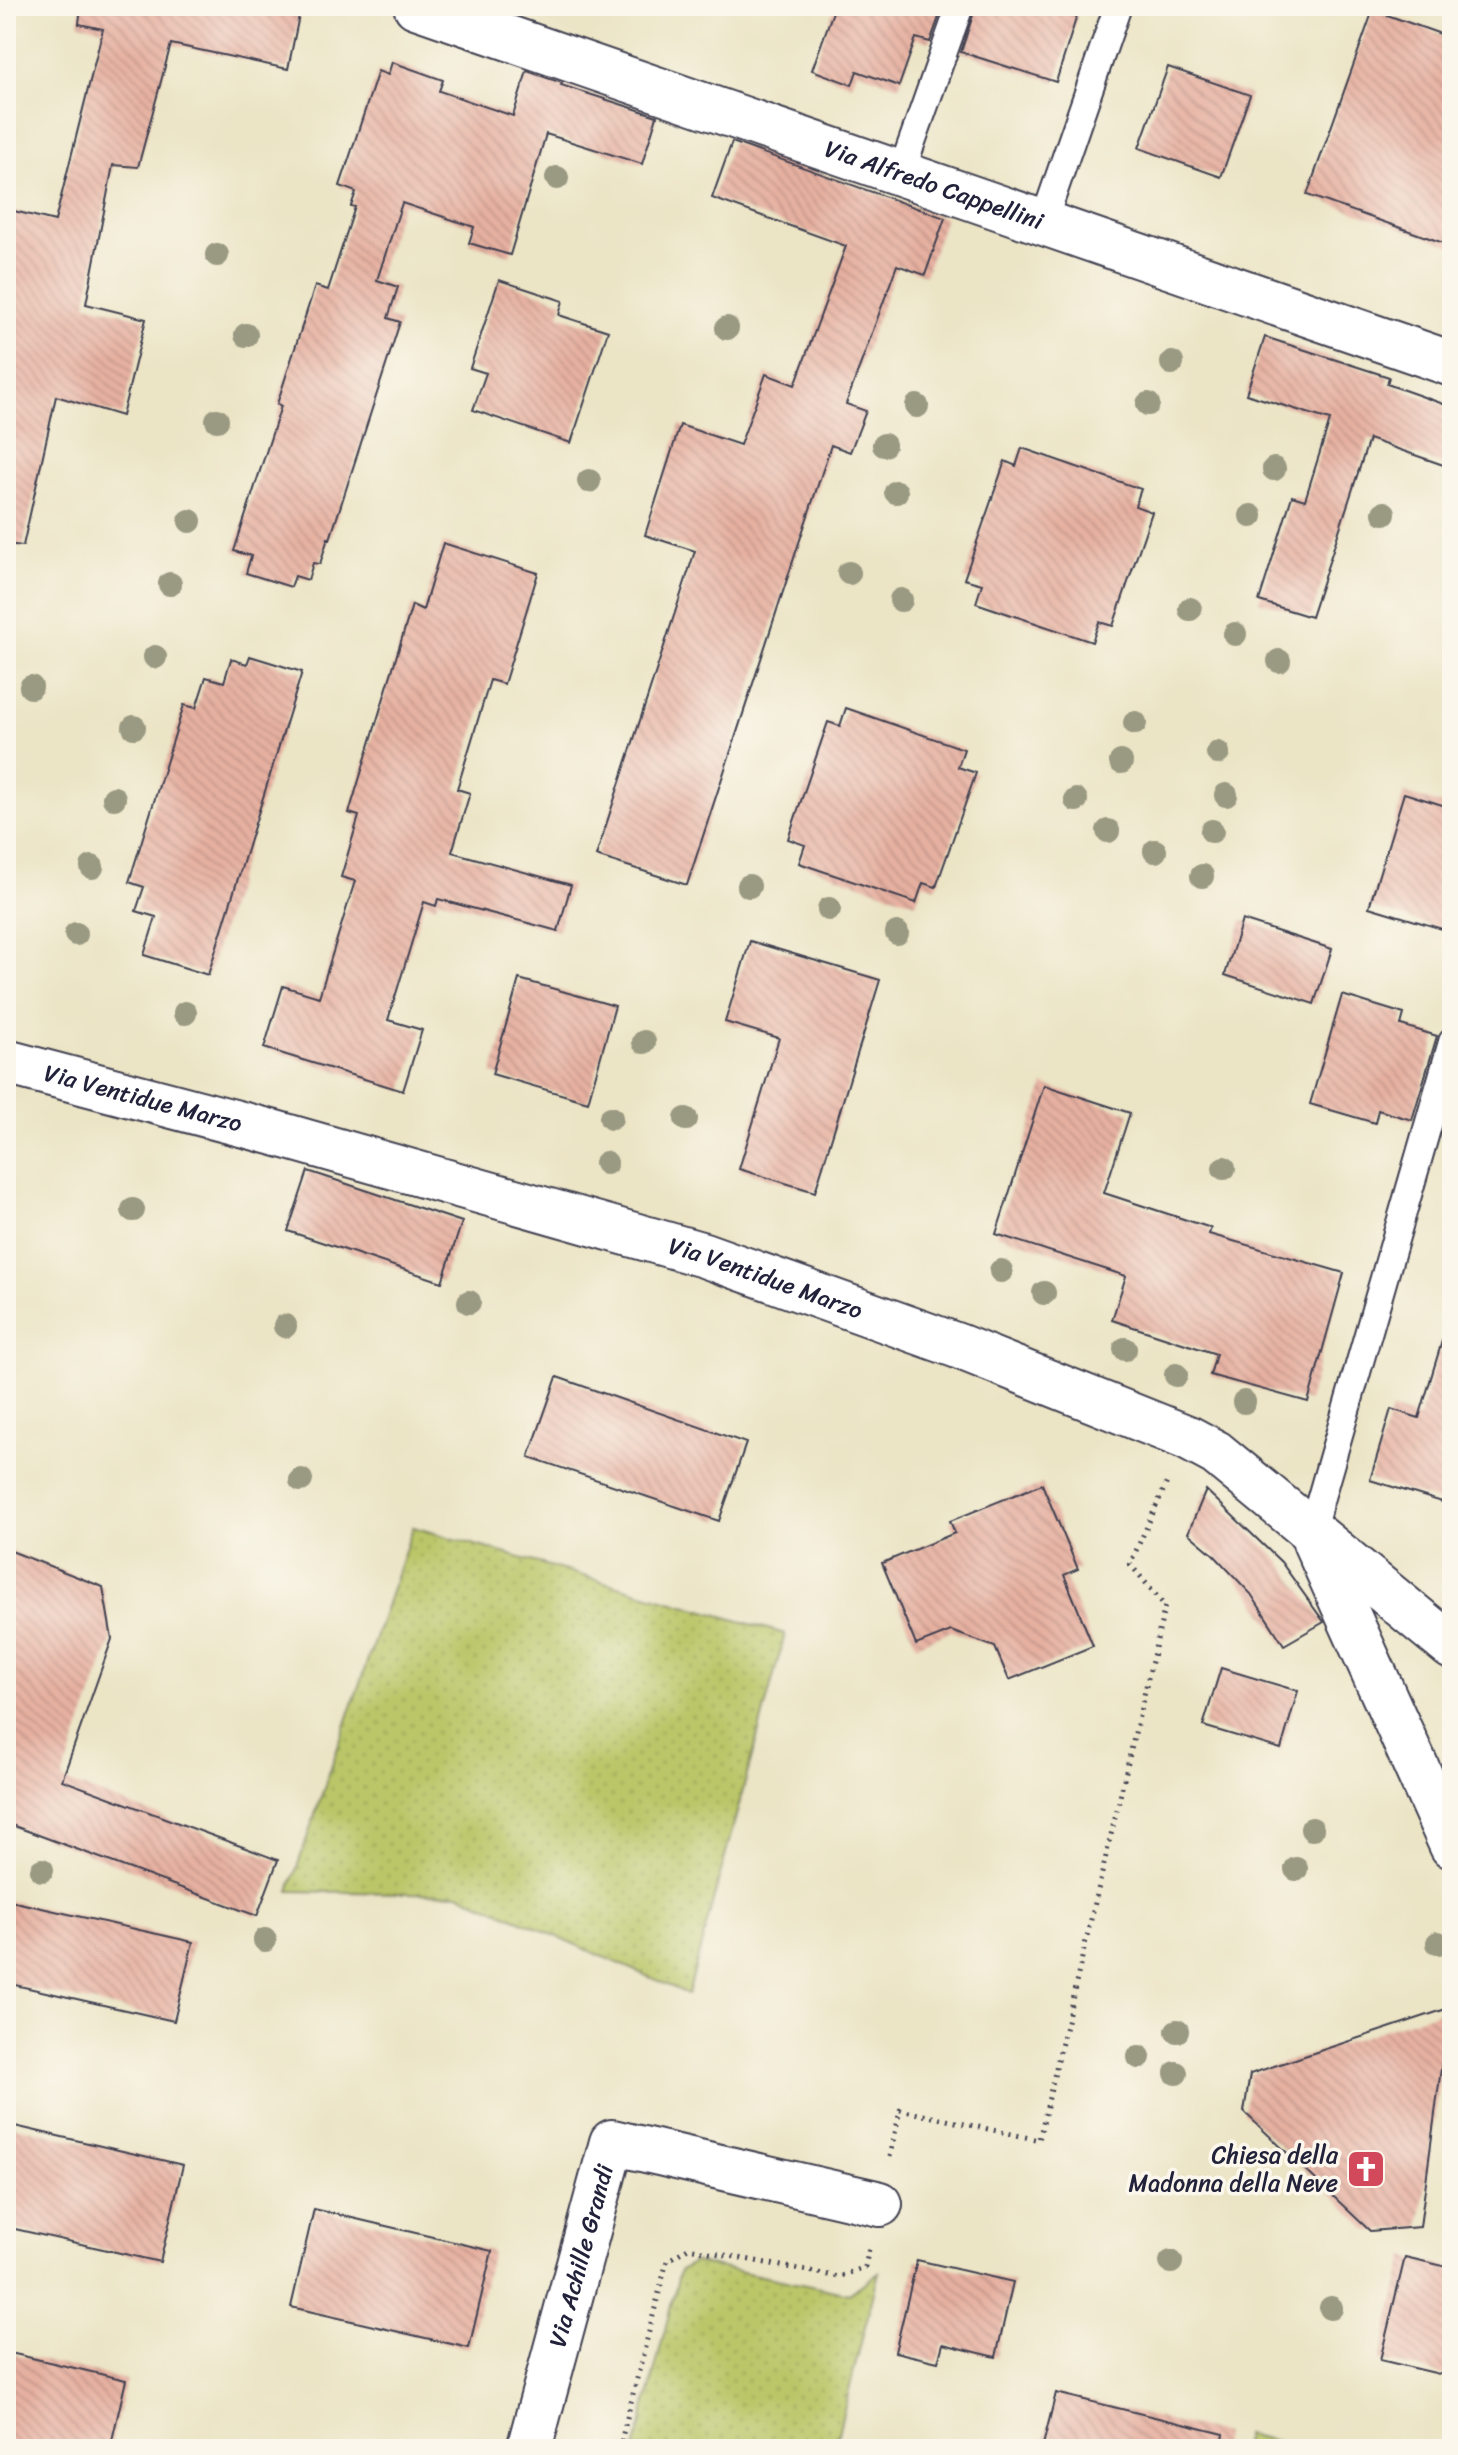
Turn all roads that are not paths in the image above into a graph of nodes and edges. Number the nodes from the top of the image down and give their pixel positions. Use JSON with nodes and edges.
{"nodes":[{"id":1,"x":416,"y":6,"type":"edge"},
{"id":2,"x":960,"y":6,"type":"edge"},
{"id":3,"x":1118,"y":6,"type":"edge"},
{"id":4,"x":901,"y":173,"type":"junction"},
{"id":5,"x":1043,"y":223,"type":"junction"},
{"id":6,"x":1452,"y":364,"type":"edge"},
{"id":7,"x":1452,"y":1042,"type":"edge"},
{"id":8,"x":6,"y":1062,"type":"edge"},
{"id":9,"x":1311,"y":1532,"type":"junction"},
{"id":10,"x":1452,"y":1647,"type":"edge"},
{"id":11,"x":1452,"y":1846,"type":"edge"},
{"id":12,"x":880,"y":2204,"type":"road end"},
{"id":13,"x":529,"y":2449,"type":"edge"}],
"edges":[{"from":1,"to":4,"type":"street","name":"Via Alfredo Cappellini"},
{"from":2,"to":4,"type":"lane"},
{"from":3,"to":5,"type":"lane"},
{"from":4,"to":5,"type":"street","name":"Via Alfredo Cappellini"},
{"from":5,"to":6,"type":"street","name":"Via Alfredo Cappellini"},
{"from":7,"to":9,"type":"lane"},
{"from":8,"to":9,"type":"street","name":"Via Ventidue Marzo"},
{"from":9,"to":10,"type":"street","name":"Via Ventidue Marzo"},
{"from":9,"to":11,"type":"street"},
{"from":12,"to":13,"type":"street","name":"Via Achille Grandi"}]}
